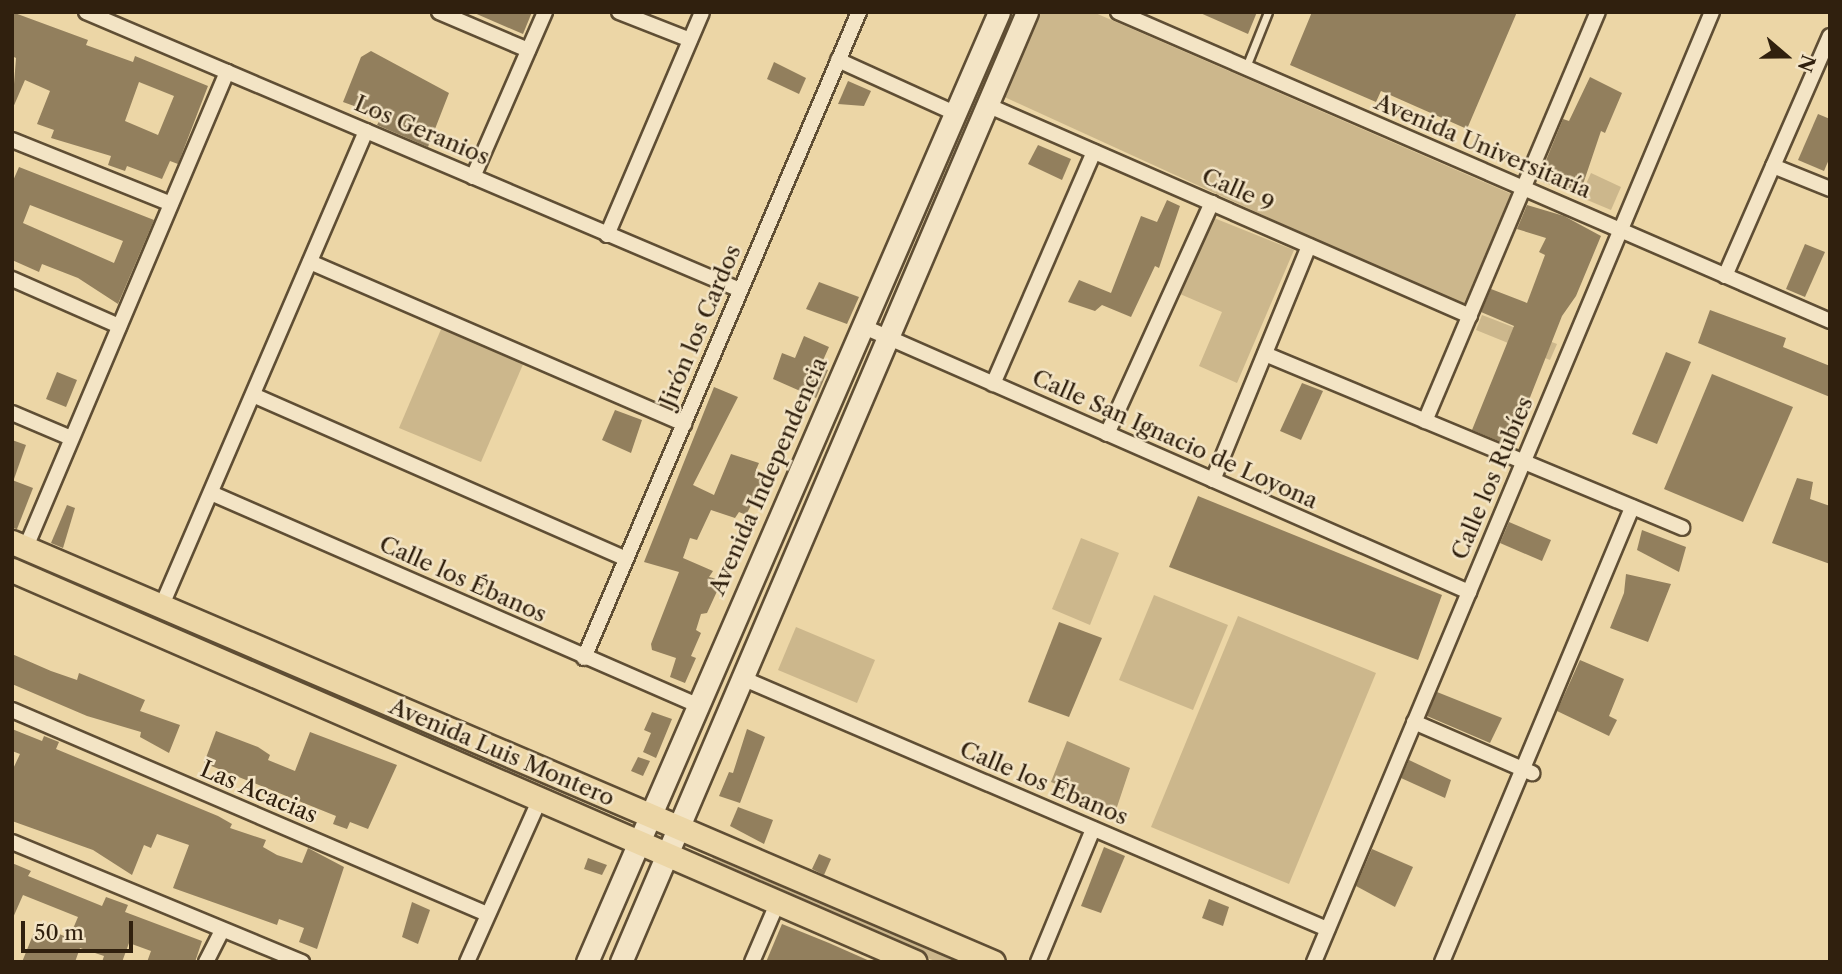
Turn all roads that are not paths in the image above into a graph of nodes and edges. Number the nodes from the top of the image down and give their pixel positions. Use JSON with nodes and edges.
{"nodes":[{"id":1,"x":86,"y":12,"type":"edge"},
{"id":2,"x":439,"y":12,"type":"edge"},
{"id":3,"x":545,"y":12,"type":"edge"},
{"id":4,"x":619,"y":12,"type":"edge"},
{"id":5,"x":702,"y":12,"type":"edge"},
{"id":6,"x":859,"y":12,"type":"edge"},
{"id":7,"x":999,"y":12,"type":"edge"},
{"id":8,"x":1027,"y":12,"type":"edge"},
{"id":9,"x":1118,"y":12,"type":"edge"},
{"id":10,"x":1268,"y":12,"type":"edge"},
{"id":11,"x":1598,"y":12,"type":"edge"},
{"id":12,"x":1712,"y":12,"type":"edge"},
{"id":13,"x":1830,"y":36,"type":"edge"},
{"id":14,"x":690,"y":40,"type":"junction"},
{"id":15,"x":528,"y":50,"type":"junction"},
{"id":16,"x":838,"y":60,"type":"junction"},
{"id":17,"x":1245,"y":68,"type":"junction"},
{"id":18,"x":227,"y":72,"type":"junction"},
{"id":19,"x":988,"y":105,"type":"junction"},
{"id":20,"x":955,"y":113,"type":"junction"},
{"id":21,"x":366,"y":131,"type":"junction"},
{"id":22,"x":12,"y":140,"type":"edge"},
{"id":23,"x":1094,"y":152,"type":"junction"},
{"id":24,"x":1773,"y":166,"type":"junction"},
{"id":25,"x":473,"y":177,"type":"junction"},
{"id":26,"x":1523,"y":189,"type":"junction"},
{"id":27,"x":1830,"y":189,"type":"edge"},
{"id":28,"x":1212,"y":203,"type":"junction"},
{"id":29,"x":171,"y":204,"type":"junction"},
{"id":30,"x":1620,"y":231,"type":"junction"},
{"id":31,"x":607,"y":235,"type":"junction"},
{"id":32,"x":1309,"y":246,"type":"junction"},
{"id":33,"x":310,"y":262,"type":"junction"},
{"id":34,"x":1725,"y":276,"type":"junction"},
{"id":35,"x":12,"y":279,"type":"edge"},
{"id":36,"x":740,"y":290,"type":"junction"},
{"id":37,"x":1470,"y":316,"type":"junction"},
{"id":38,"x":1830,"y":321,"type":"edge"},
{"id":39,"x":119,"y":326,"type":"junction"},
{"id":40,"x":862,"y":326,"type":"junction"},
{"id":41,"x":886,"y":337,"type":"junction"},
{"id":42,"x":1265,"y":354,"type":"junction"},
{"id":43,"x":993,"y":384,"type":"junction"},
{"id":44,"x":253,"y":395,"type":"junction"},
{"id":45,"x":12,"y":413,"type":"edge"},
{"id":46,"x":1424,"y":421,"type":"junction"},
{"id":47,"x":684,"y":424,"type":"junction"},
{"id":48,"x":1107,"y":434,"type":"junction"},
{"id":49,"x":71,"y":438,"type":"junction"},
{"id":50,"x":1524,"y":462,"type":"junction"},
{"id":51,"x":1213,"y":480,"type":"junction"},
{"id":52,"x":211,"y":493,"type":"junction"},
{"id":53,"x":1632,"y":507,"type":"junction"},
{"id":54,"x":1682,"y":528,"type":"dead end"},
{"id":55,"x":19,"y":545,"type":"edge"},
{"id":56,"x":626,"y":559,"type":"junction"},
{"id":57,"x":12,"y":570,"type":"edge"},
{"id":58,"x":1469,"y":593,"type":"junction"},
{"id":59,"x":163,"y":605,"type":"junction"},
{"id":60,"x":584,"y":658,"type":"junction"},
{"id":61,"x":742,"y":678,"type":"junction"},
{"id":62,"x":698,"y":705,"type":"junction"},
{"id":63,"x":12,"y":710,"type":"edge"},
{"id":64,"x":1414,"y":722,"type":"junction"},
{"id":65,"x":1527,"y":771,"type":"junction"},
{"id":66,"x":540,"y":799,"type":"junction"},
{"id":67,"x":651,"y":817,"type":"junction"},
{"id":68,"x":678,"y":829,"type":"junction"},
{"id":69,"x":1093,"y":829,"type":"junction"},
{"id":70,"x":12,"y":842,"type":"edge"},
{"id":71,"x":639,"y":845,"type":"junction"},
{"id":72,"x":667,"y":857,"type":"junction"},
{"id":73,"x":777,"y":904,"type":"junction"},
{"id":74,"x":487,"y":914,"type":"junction"},
{"id":75,"x":1327,"y":929,"type":"junction"},
{"id":76,"x":222,"y":930,"type":"junction"},
{"id":77,"x":883,"y":956,"type":"edge"},
{"id":78,"x":206,"y":962,"type":"edge"},
{"id":79,"x":302,"y":962,"type":"edge"},
{"id":80,"x":467,"y":962,"type":"edge"},
{"id":81,"x":587,"y":962,"type":"edge"},
{"id":82,"x":621,"y":962,"type":"edge"},
{"id":83,"x":752,"y":962,"type":"edge"},
{"id":84,"x":915,"y":962,"type":"edge"},
{"id":85,"x":993,"y":962,"type":"edge"},
{"id":86,"x":1038,"y":962,"type":"edge"},
{"id":87,"x":1314,"y":962,"type":"edge"},
{"id":88,"x":1442,"y":962,"type":"edge"}],
"edges":[{"from":1,"to":18,"type":"street","name":"Los Geranios"},
{"from":2,"to":15,"type":"street"},
{"from":3,"to":15,"type":"street"},
{"from":4,"to":14,"type":"street"},
{"from":5,"to":14,"type":"street"},
{"from":6,"to":16,"type":"street","name":"Jirón los Cardos"},
{"from":7,"to":20,"type":"main road","name":"Avenida Independencia"},
{"from":8,"to":19,"type":"main road"},
{"from":9,"to":17,"type":"street","name":"Avenida Universitaría"},
{"from":10,"to":17,"type":"lane"},
{"from":11,"to":26,"type":"street"},
{"from":12,"to":30,"type":"street","name":"Calle los Rubíes"},
{"from":13,"to":24,"type":"street"},
{"from":14,"to":31,"type":"street"},
{"from":15,"to":25,"type":"street"},
{"from":16,"to":20,"type":"street"},
{"from":16,"to":36,"type":"street","name":"Jirón los Cardos"},
{"from":17,"to":26,"type":"street","name":"Avenida Universitaría"},
{"from":18,"to":21,"type":"street","name":"Los Geranios"},
{"from":18,"to":29,"type":"street"},
{"from":19,"to":23,"type":"street","name":"Calle 9"},
{"from":19,"to":41,"type":"main road"},
{"from":20,"to":40,"type":"main road","name":"Avenida Independencia"},
{"from":21,"to":25,"type":"street","name":"Los Geranios"},
{"from":21,"to":33,"type":"street"},
{"from":22,"to":29,"type":"street"},
{"from":23,"to":28,"type":"street","name":"Calle 9"},
{"from":23,"to":43,"type":"street"},
{"from":24,"to":27,"type":"street"},
{"from":24,"to":34,"type":"street"},
{"from":25,"to":31,"type":"street","name":"Los Geranios"},
{"from":26,"to":30,"type":"street","name":"Avenida Universitaría"},
{"from":26,"to":37,"type":"street"},
{"from":28,"to":32,"type":"street","name":"Calle 9"},
{"from":28,"to":48,"type":"street"},
{"from":29,"to":39,"type":"street"},
{"from":30,"to":34,"type":"street","name":"Avenida Universitaría"},
{"from":30,"to":50,"type":"street","name":"Calle los Rubíes"},
{"from":31,"to":36,"type":"street","name":"Los Geranios"},
{"from":32,"to":37,"type":"street","name":"Calle 9"},
{"from":32,"to":42,"type":"street"},
{"from":33,"to":44,"type":"street"},
{"from":33,"to":47,"type":"street"},
{"from":34,"to":38,"type":"street","name":"Avenida Universitaría"},
{"from":35,"to":39,"type":"street"},
{"from":36,"to":47,"type":"street","name":"Jirón los Cardos"},
{"from":37,"to":46,"type":"street"},
{"from":39,"to":49,"type":"street"},
{"from":40,"to":41,"type":"street","name":"Calle San Ignacio de Loyona"},
{"from":40,"to":62,"type":"main road","name":"Avenida Independencia"},
{"from":41,"to":43,"type":"street","name":"Calle San Ignacio de Loyona"},
{"from":41,"to":61,"type":"main road"},
{"from":42,"to":46,"type":"street"},
{"from":42,"to":51,"type":"street"},
{"from":43,"to":48,"type":"street","name":"Calle San Ignacio de Loyona"},
{"from":44,"to":52,"type":"street"},
{"from":44,"to":56,"type":"street"},
{"from":45,"to":49,"type":"street"},
{"from":46,"to":50,"type":"street"},
{"from":47,"to":56,"type":"street","name":"Jirón los Cardos"},
{"from":48,"to":51,"type":"street","name":"Calle San Ignacio de Loyona"},
{"from":49,"to":55,"type":"street"},
{"from":50,"to":53,"type":"street"},
{"from":50,"to":58,"type":"street","name":"Calle los Rubíes"},
{"from":51,"to":58,"type":"street","name":"Calle San Ignacio de Loyona"},
{"from":52,"to":59,"type":"street"},
{"from":52,"to":60,"type":"street","name":"Calle los Ébanos"},
{"from":53,"to":54,"type":"street"},
{"from":53,"to":65,"type":"street"},
{"from":55,"to":59,"type":"main road","name":"Avenida Luis Montero"},
{"from":56,"to":60,"type":"street","name":"Jirón los Cardos"},
{"from":57,"to":66,"type":"main road","name":"Avenida Luis Montero"},
{"from":58,"to":64,"type":"street","name":"Calle los Rubíes"},
{"from":59,"to":67,"type":"main road","name":"Avenida Luis Montero"},
{"from":60,"to":62,"type":"street","name":"Calle los Ébanos"},
{"from":61,"to":68,"type":"main road"},
{"from":61,"to":69,"type":"street","name":"Calle los Ébanos"},
{"from":62,"to":67,"type":"main road","name":"Avenida Independencia"},
{"from":63,"to":74,"type":"street","name":"Las Acacias"},
{"from":64,"to":65,"type":"street"},
{"from":64,"to":75,"type":"street","name":"Calle los Rubíes"},
{"from":65,"to":88,"type":"street"},
{"from":66,"to":71,"type":"main road","name":"Avenida Luis Montero"},
{"from":66,"to":74,"type":"street"},
{"from":67,"to":68,"type":"main road","name":"Avenida Luis Montero"},
{"from":67,"to":71,"type":"main road","name":"Avenida Independencia"},
{"from":68,"to":72,"type":"main road"},
{"from":68,"to":85,"type":"main road","name":"Avenida Luis Montero"},
{"from":69,"to":75,"type":"street","name":"Calle los Ébanos"},
{"from":69,"to":86,"type":"street"},
{"from":70,"to":76,"type":"street"},
{"from":71,"to":72,"type":"main road","name":"Avenida Luis Montero"},
{"from":71,"to":81,"type":"main road","name":"Avenida Independencia"},
{"from":72,"to":73,"type":"main road","name":"Avenida Luis Montero"},
{"from":72,"to":82,"type":"main road"},
{"from":73,"to":77,"type":"main road","name":"Avenida Luis Montero"},
{"from":73,"to":83,"type":"street"},
{"from":74,"to":80,"type":"street"},
{"from":75,"to":87,"type":"street","name":"Calle los Rubíes"},
{"from":76,"to":78,"type":"street"},
{"from":76,"to":79,"type":"street"},
{"from":77,"to":84,"type":"main road","name":"Avenida Luis Montero"}]}
